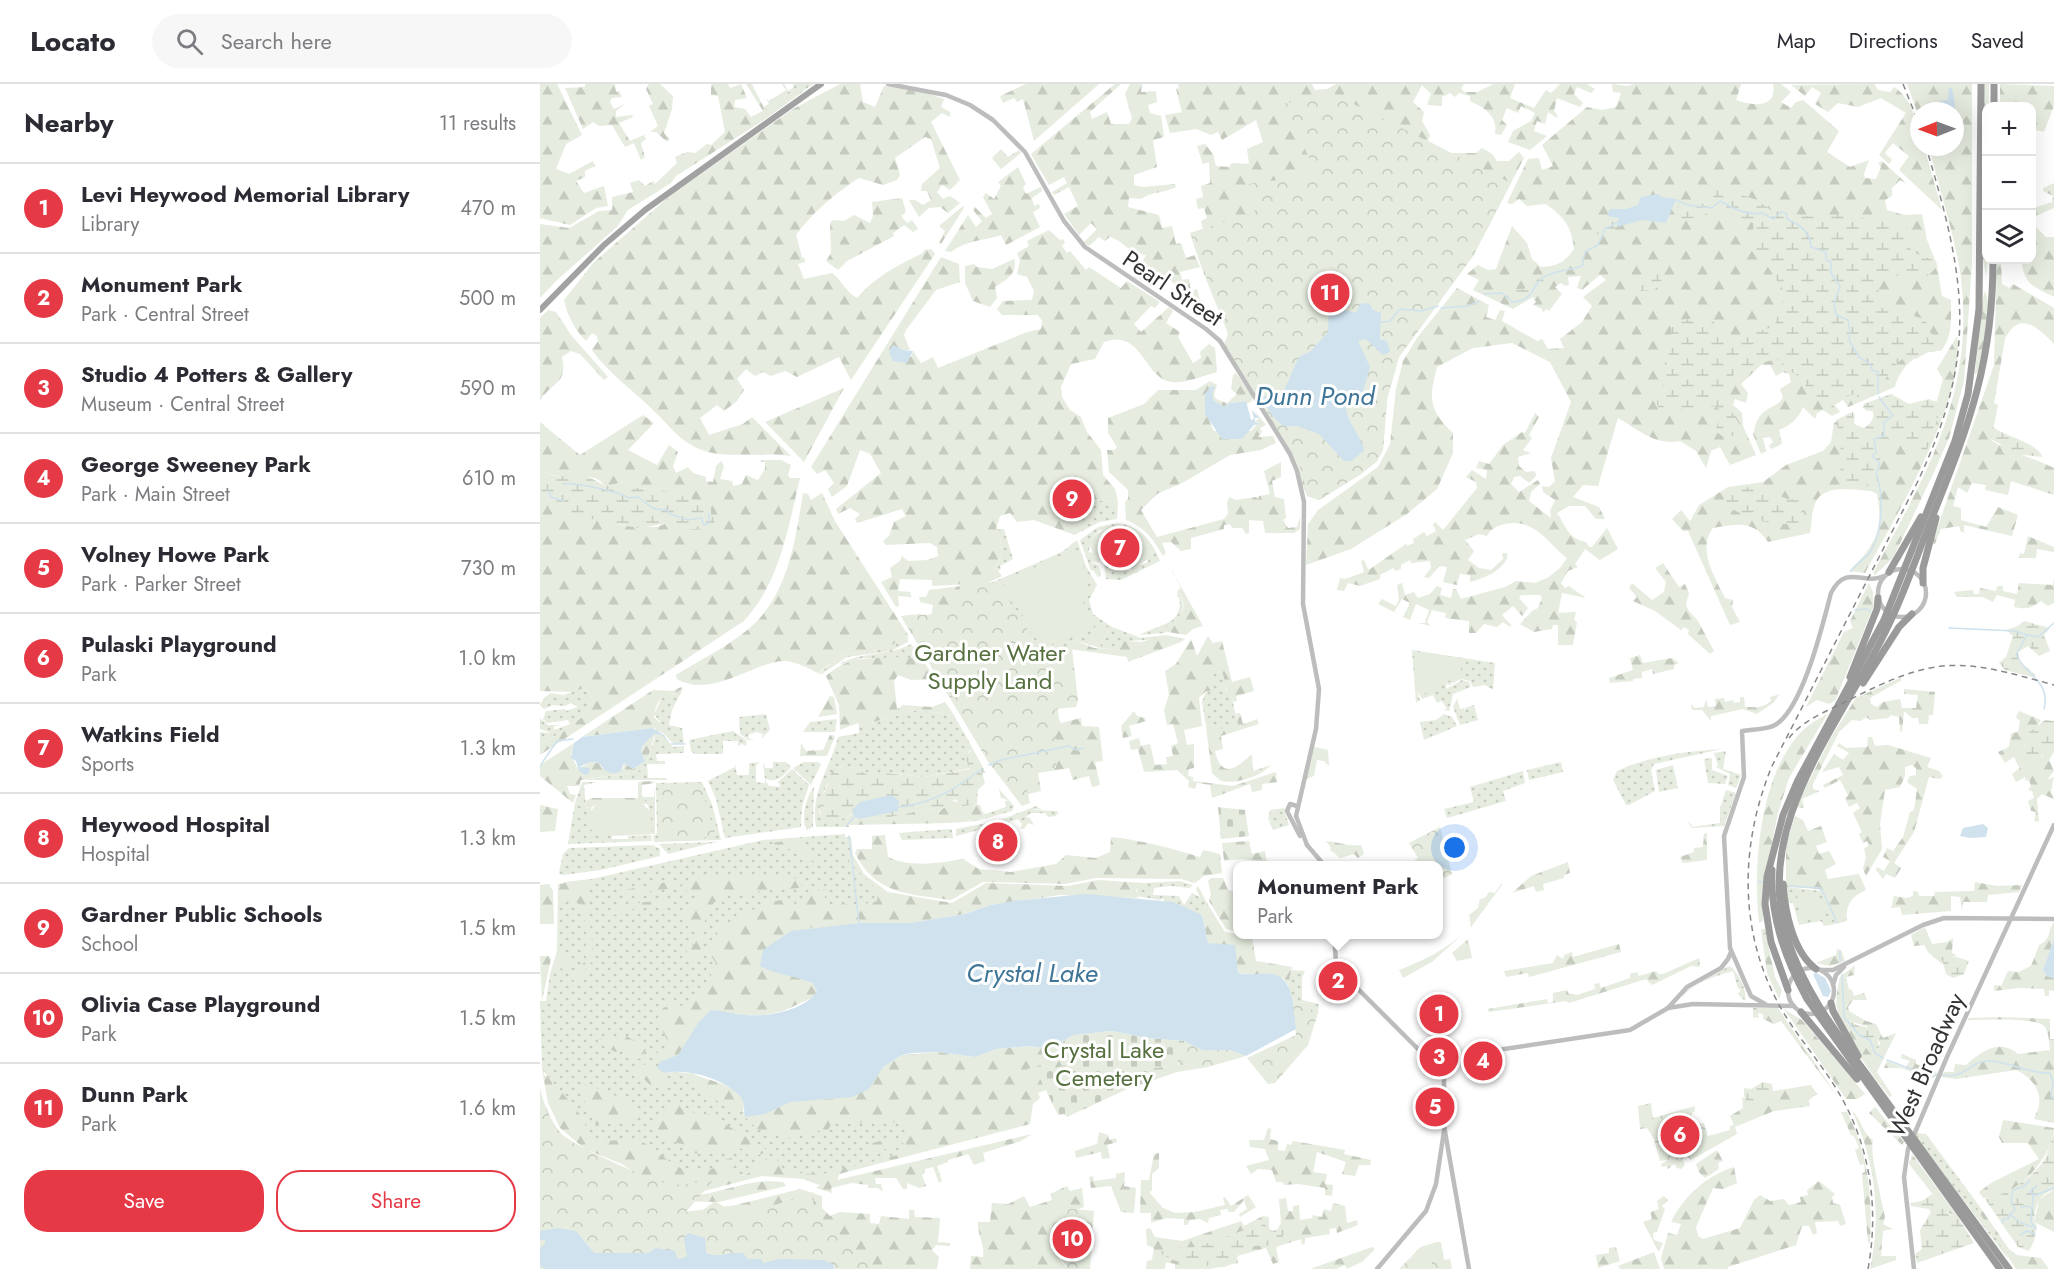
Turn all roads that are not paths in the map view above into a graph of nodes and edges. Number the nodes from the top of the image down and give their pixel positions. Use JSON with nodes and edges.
{"nodes":[{"id":1,"x":888,"y":84,"type":"edge"},
{"id":2,"x":1981,"y":84,"type":"edge"},
{"id":3,"x":1994,"y":84,"type":"edge"},
{"id":4,"x":818,"y":85,"type":"edge"},
{"id":5,"x":1994,"y":102,"type":"edge"},
{"id":6,"x":1993,"y":264,"type":"edge"},
{"id":7,"x":540,"y":310,"type":"edge"},
{"id":8,"x":1955,"y":459,"type":"junction"},
{"id":9,"x":1944,"y":468,"type":"junction"},
{"id":10,"x":1910,"y":563,"type":"junction"},
{"id":11,"x":1887,"y":574,"type":"junction"},
{"id":12,"x":1868,"y":578,"type":"junction"},
{"id":13,"x":1923,"y":583,"type":"junction"},
{"id":14,"x":1878,"y":595,"type":"junction"},
{"id":15,"x":1912,"y":614,"type":"junction"},
{"id":16,"x":1845,"y":702,"type":"junction"},
{"id":17,"x":1834,"y":720,"type":"junction"},
{"id":18,"x":1295,"y":805,"type":"junction"},
{"id":19,"x":1296,"y":814,"type":"junction"},
{"id":20,"x":1290,"y":815,"type":"junction"},
{"id":21,"x":1787,"y":825,"type":"junction"},
{"id":22,"x":2054,"y":825,"type":"edge"},
{"id":23,"x":1776,"y":838,"type":"junction"},
{"id":24,"x":1307,"y":845,"type":"junction"},
{"id":25,"x":1321,"y":861,"type":"edge"},
{"id":26,"x":2011,"y":917,"type":"junction"},
{"id":27,"x":2054,"y":919,"type":"edge"},
{"id":28,"x":1334,"y":939,"type":"edge"},
{"id":29,"x":1731,"y":952,"type":"junction"},
{"id":30,"x":1853,"y":961,"type":"junction"},
{"id":31,"x":1794,"y":966,"type":"junction"},
{"id":32,"x":1721,"y":968,"type":"junction"},
{"id":33,"x":1818,"y":970,"type":"junction"},
{"id":34,"x":1739,"y":972,"type":"junction"},
{"id":35,"x":1833,"y":985,"type":"junction"},
{"id":36,"x":1684,"y":989,"type":"junction"},
{"id":37,"x":1747,"y":990,"type":"junction"},
{"id":38,"x":1788,"y":991,"type":"junction"},
{"id":39,"x":1831,"y":1003,"type":"junction"},
{"id":40,"x":1693,"y":1004,"type":"junction"},
{"id":41,"x":1765,"y":1004,"type":"junction"},
{"id":42,"x":1775,"y":1004,"type":"junction"},
{"id":43,"x":1736,"y":1005,"type":"junction"},
{"id":44,"x":1794,"y":1006,"type":"junction"},
{"id":45,"x":1668,"y":1008,"type":"junction"},
{"id":46,"x":1801,"y":1012,"type":"junction"},
{"id":47,"x":1824,"y":1020,"type":"junction"},
{"id":48,"x":1444,"y":1064,"type":"junction"},
{"id":49,"x":1873,"y":1082,"type":"junction"},
{"id":50,"x":1886,"y":1113,"type":"junction"},
{"id":51,"x":1444,"y":1126,"type":"junction"},
{"id":52,"x":1916,"y":1147,"type":"junction"},
{"id":53,"x":1449,"y":1151,"type":"junction"},
{"id":54,"x":1441,"y":1152,"type":"junction"},
{"id":55,"x":1444,"y":1166,"type":"junction"},
{"id":56,"x":1377,"y":1269,"type":"edge"},
{"id":57,"x":1469,"y":1269,"type":"edge"},
{"id":58,"x":1914,"y":1269,"type":"edge"},
{"id":59,"x":2000,"y":1269,"type":"edge"},
{"id":60,"x":2009,"y":1269,"type":"edge"}],
"edges":[{"from":1,"to":18,"type":"main road","name":"Pearl Street"},
{"from":2,"to":9,"type":"highway"},
{"from":3,"to":5,"type":"highway"},
{"from":4,"to":7,"type":"highway"},
{"from":6,"to":8,"type":"highway"},
{"from":8,"to":10,"type":"highway"},
{"from":8,"to":13,"type":"highway"},
{"from":9,"to":10,"type":"highway"},
{"from":9,"to":11,"type":"highway"},
{"from":10,"to":16,"type":"highway"},
{"from":11,"to":12,"type":"main road"},
{"from":11,"to":13,"type":"main road"},
{"from":11,"to":14,"type":"main road"},
{"from":12,"to":14,"type":"main road"},
{"from":12,"to":29,"type":"main road"},
{"from":13,"to":15,"type":"main road"},
{"from":14,"to":15,"type":"main road"},
{"from":14,"to":16,"type":"highway"},
{"from":15,"to":16,"type":"highway"},
{"from":16,"to":17,"type":"highway"},
{"from":16,"to":17,"type":"highway"},
{"from":17,"to":21,"type":"highway"},
{"from":17,"to":23,"type":"highway"},
{"from":18,"to":19,"type":"main road"},
{"from":18,"to":20,"type":"main road"},
{"from":19,"to":20,"type":"main road"},
{"from":19,"to":24,"type":"main road"},
{"from":20,"to":24,"type":"main road"},
{"from":21,"to":31,"type":"highway"},
{"from":21,"to":33,"type":"highway"},
{"from":22,"to":26,"type":"main road","name":"West Broadway"},
{"from":23,"to":31,"type":"highway"},
{"from":23,"to":38,"type":"highway"},
{"from":24,"to":25,"type":"main road"},
{"from":26,"to":27,"type":"main road"},
{"from":26,"to":30,"type":"main road"},
{"from":26,"to":58,"type":"main road","name":"West Broadway"},
{"from":28,"to":48,"type":"main road"},
{"from":29,"to":32,"type":"main road"},
{"from":29,"to":34,"type":"main road"},
{"from":30,"to":33,"type":"main road"},
{"from":30,"to":35,"type":"main road"},
{"from":31,"to":47,"type":"highway"},
{"from":32,"to":34,"type":"main road"},
{"from":32,"to":36,"type":"main road"},
{"from":33,"to":35,"type":"main road"},
{"from":33,"to":38,"type":"main road"},
{"from":34,"to":37,"type":"main road"},
{"from":35,"to":39,"type":"main road"},
{"from":36,"to":40,"type":"main road"},
{"from":36,"to":45,"type":"main road"},
{"from":37,"to":41,"type":"main road"},
{"from":37,"to":43,"type":"main road"},
{"from":38,"to":42,"type":"main road"},
{"from":38,"to":44,"type":"main road"},
{"from":39,"to":46,"type":"main road"},
{"from":39,"to":49,"type":"highway"},
{"from":40,"to":43,"type":"main road"},
{"from":40,"to":45,"type":"main road"},
{"from":41,"to":42,"type":"main road"},
{"from":41,"to":43,"type":"main road"},
{"from":42,"to":44,"type":"main road"},
{"from":44,"to":46,"type":"main road"},
{"from":45,"to":48,"type":"main road"},
{"from":46,"to":50,"type":"highway"},
{"from":47,"to":49,"type":"highway"},
{"from":47,"to":50,"type":"highway"},
{"from":48,"to":51,"type":"main road"},
{"from":49,"to":52,"type":"highway"},
{"from":50,"to":52,"type":"highway"},
{"from":51,"to":53,"type":"main road"},
{"from":51,"to":54,"type":"main road"},
{"from":52,"to":59,"type":"highway"},
{"from":52,"to":60,"type":"highway"},
{"from":53,"to":54,"type":"main road"},
{"from":53,"to":55,"type":"main road"},
{"from":54,"to":55,"type":"main road"},
{"from":55,"to":56,"type":"main road"},
{"from":55,"to":57,"type":"main road"}]}
